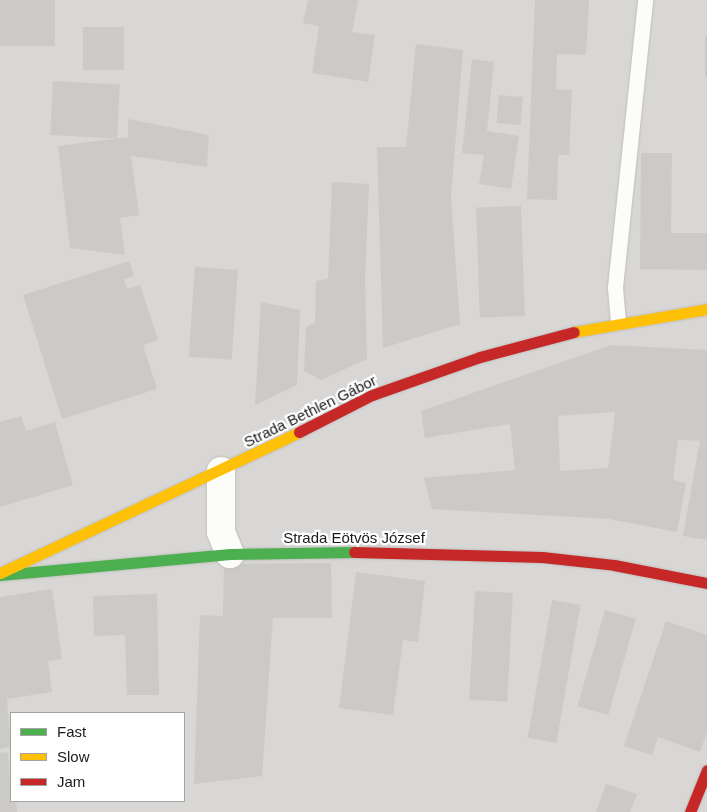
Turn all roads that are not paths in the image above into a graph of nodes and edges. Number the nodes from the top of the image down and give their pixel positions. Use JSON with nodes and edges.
{"nodes":[{"id":1,"x":645,"y":0,"type":"edge"},
{"id":2,"x":707,"y":309,"type":"edge"},
{"id":3,"x":618,"y":322,"type":"junction"},
{"id":4,"x":221,"y":471,"type":"junction"},
{"id":5,"x":230,"y":554,"type":"junction"},
{"id":6,"x":0,"y":574,"type":"edge"},
{"id":7,"x":707,"y":583,"type":"edge"},
{"id":8,"x":707,"y":770,"type":"edge"},
{"id":9,"x":690,"y":812,"type":"edge"}],
"edges":[{"from":1,"to":3,"type":"lane"},
{"from":2,"to":3,"type":"main road","name":"Strada Bethlen Gábor"},
{"from":3,"to":4,"type":"main road","name":"Strada Bethlen Gábor"},
{"from":4,"to":5,"type":"street"},
{"from":4,"to":6,"type":"main road","name":"Strada Bethlen Gábor"},
{"from":5,"to":6,"type":"main road","name":"Strada Eötvös József"},
{"from":5,"to":7,"type":"main road","name":"Strada Eötvös József"},
{"from":8,"to":9,"type":"main road"}]}
